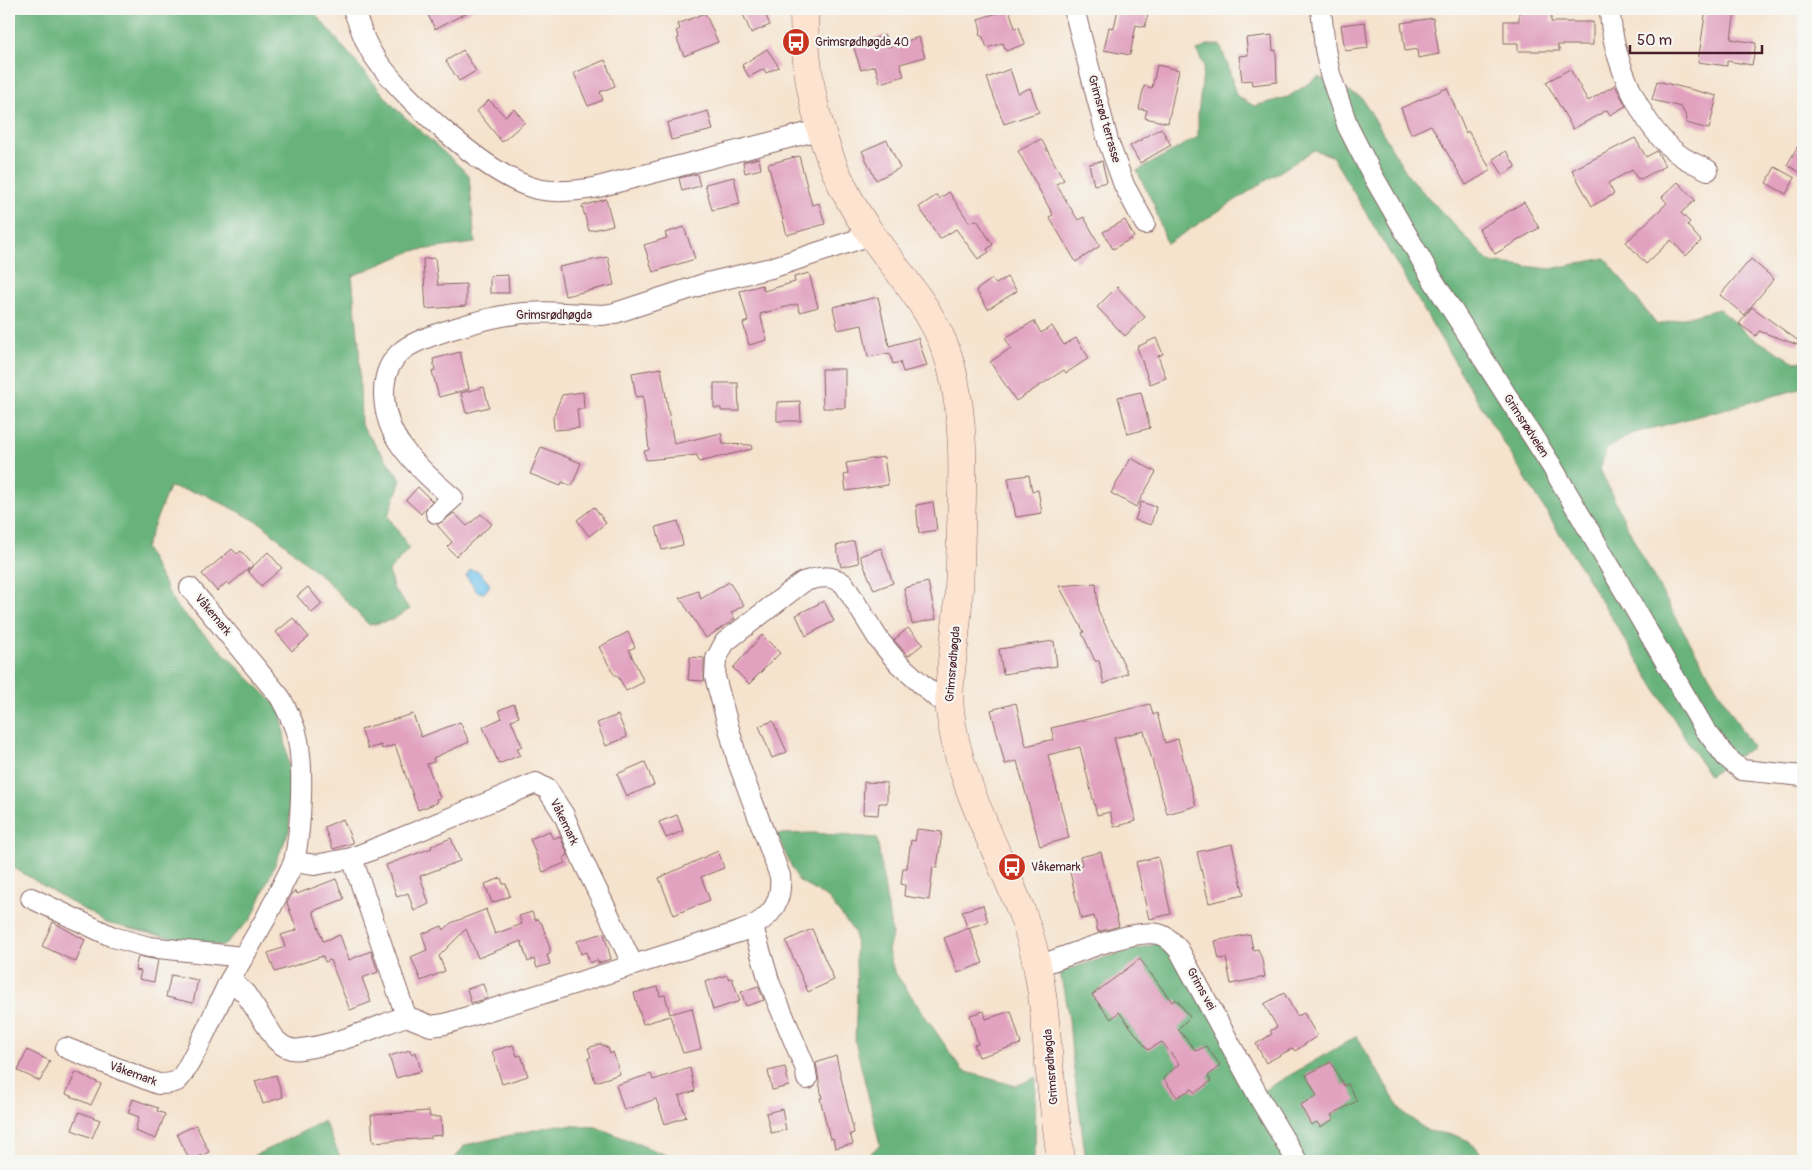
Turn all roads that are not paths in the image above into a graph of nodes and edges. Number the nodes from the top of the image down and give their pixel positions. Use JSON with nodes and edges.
{"nodes":[{"id":1,"x":354,"y":9,"type":"edge"},
{"id":2,"x":804,"y":9,"type":"edge"},
{"id":3,"x":1074,"y":9,"type":"edge"},
{"id":4,"x":1321,"y":9,"type":"edge"},
{"id":5,"x":1610,"y":9,"type":"edge"},
{"id":6,"x":819,"y":130,"type":"junction"},
{"id":7,"x":1708,"y":170,"type":"dead end"},
{"id":8,"x":1145,"y":224,"type":"dead end"},
{"id":9,"x":871,"y":235,"type":"junction"},
{"id":10,"x":436,"y":513,"type":"dead end"},
{"id":11,"x":190,"y":588,"type":"dead end"},
{"id":12,"x":949,"y":697,"type":"junction"},
{"id":13,"x":1803,"y":776,"type":"edge"},
{"id":14,"x":352,"y":858,"type":"junction"},
{"id":15,"x":294,"y":862,"type":"junction"},
{"id":16,"x":31,"y":898,"type":"dead end"},
{"id":17,"x":754,"y":927,"type":"junction"},
{"id":18,"x":243,"y":957,"type":"junction"},
{"id":19,"x":633,"y":965,"type":"junction"},
{"id":20,"x":1038,"y":966,"type":"junction"},
{"id":21,"x":230,"y":980,"type":"junction"},
{"id":22,"x":406,"y":1016,"type":"junction"},
{"id":23,"x":66,"y":1048,"type":"dead end"},
{"id":24,"x":807,"y":1079,"type":"dead end"},
{"id":25,"x":1061,"y":1161,"type":"edge"},
{"id":26,"x":1297,"y":1161,"type":"edge"}],
"edges":[{"from":1,"to":6,"type":"street"},
{"from":2,"to":6,"type":"main road","name":"Grimsrødhøgda"},
{"from":3,"to":8,"type":"street","name":"Grimsrød terrasse"},
{"from":4,"to":13,"type":"street","name":"Grimsrødveien"},
{"from":5,"to":7,"type":"street"},
{"from":6,"to":9,"type":"main road","name":"Grimsrødhøgda"},
{"from":9,"to":10,"type":"street","name":"Grimsrødhøgda"},
{"from":9,"to":12,"type":"main road","name":"Grimsrødhøgda"},
{"from":11,"to":15,"type":"street","name":"Våkemark"},
{"from":12,"to":17,"type":"street"},
{"from":12,"to":20,"type":"main road","name":"Grimsrødhøgda"},
{"from":14,"to":15,"type":"street","name":"Våkemark"},
{"from":14,"to":19,"type":"street","name":"Våkemark"},
{"from":14,"to":22,"type":"street"},
{"from":15,"to":18,"type":"street","name":"Våkemark"},
{"from":16,"to":18,"type":"street"},
{"from":17,"to":19,"type":"street"},
{"from":17,"to":24,"type":"street"},
{"from":18,"to":21,"type":"street","name":"Våkemark"},
{"from":19,"to":22,"type":"street"},
{"from":20,"to":25,"type":"main road","name":"Grimsrødhøgda"},
{"from":20,"to":26,"type":"street","name":"Grims vei"},
{"from":21,"to":22,"type":"street"},
{"from":21,"to":23,"type":"street","name":"Våkemark"}]}
